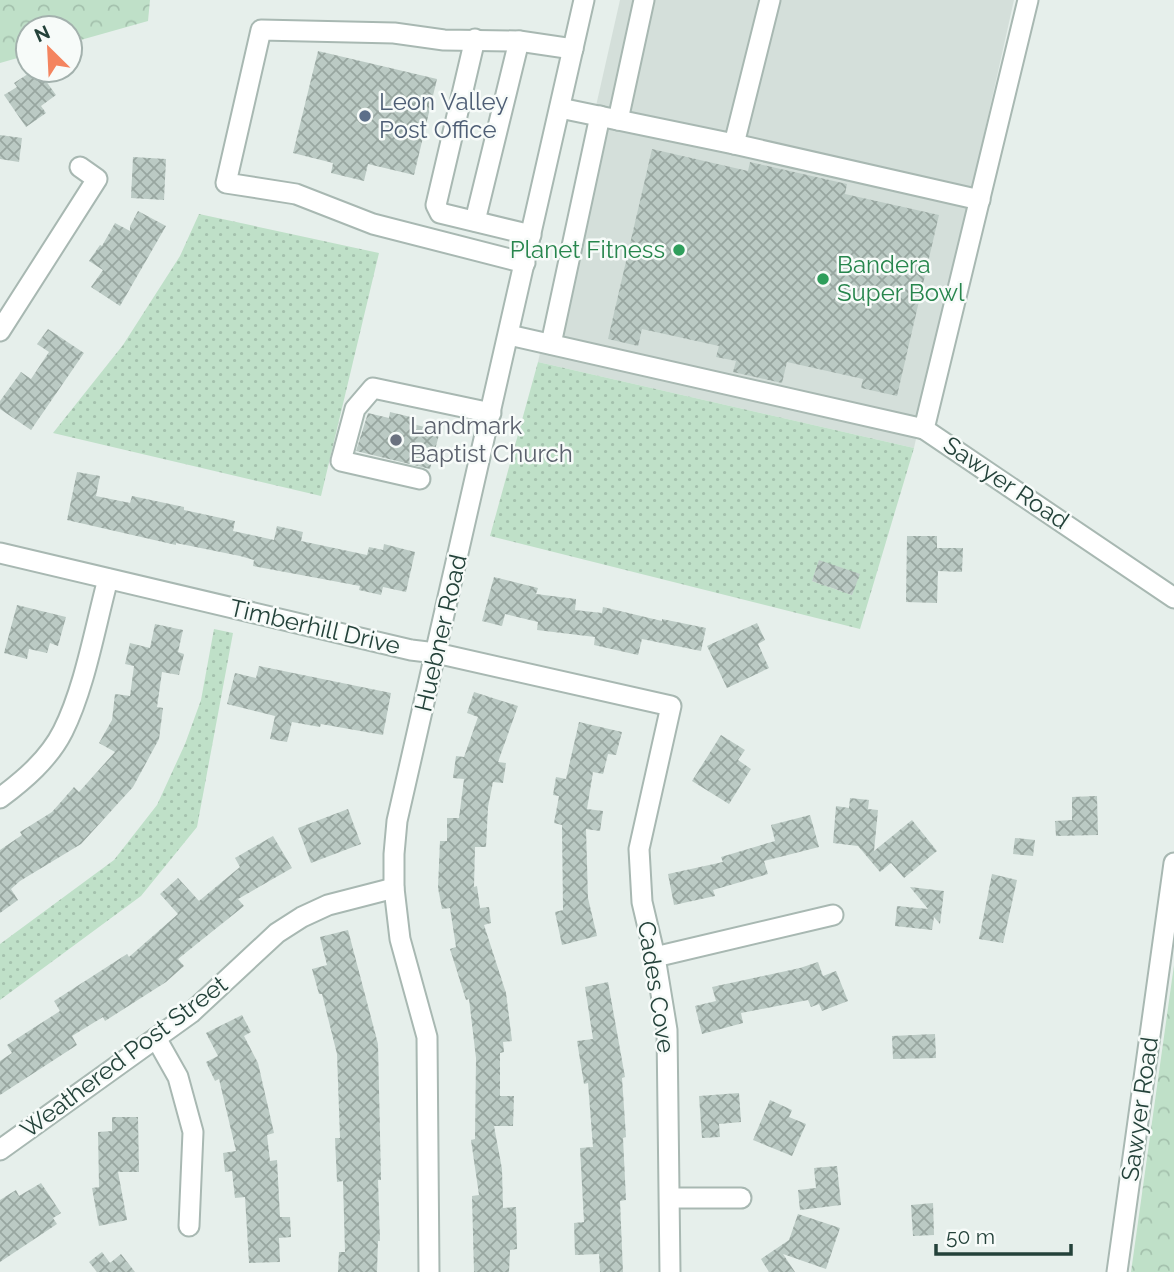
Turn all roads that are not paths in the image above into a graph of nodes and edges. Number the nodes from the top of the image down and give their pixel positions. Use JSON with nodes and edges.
{"nodes":[{"id":1,"x":584,"y":0,"type":"edge"},
{"id":2,"x":644,"y":0,"type":"edge"},
{"id":3,"x":770,"y":0,"type":"edge"},
{"id":4,"x":1028,"y":0,"type":"edge"},
{"id":5,"x":475,"y":39,"type":"junction"},
{"id":6,"x":519,"y":41,"type":"junction"},
{"id":7,"x":573,"y":49,"type":"junction"},
{"id":8,"x":560,"y":108,"type":"junction"},
{"id":9,"x":609,"y":118,"type":"junction"},
{"id":10,"x":734,"y":144,"type":"junction"},
{"id":11,"x":80,"y":167,"type":"dead end"},
{"id":12,"x":980,"y":200,"type":"junction"},
{"id":13,"x":475,"y":221,"type":"junction"},
{"id":14,"x":531,"y":235,"type":"junction"},
{"id":15,"x":525,"y":262,"type":"junction"},
{"id":16,"x":3,"y":320,"type":"edge"},
{"id":17,"x":509,"y":335,"type":"junction"},
{"id":18,"x":551,"y":344,"type":"junction"},
{"id":19,"x":491,"y":413,"type":"junction"},
{"id":20,"x":924,"y":429,"type":"junction"},
{"id":21,"x":420,"y":479,"type":"dead end"},
{"id":22,"x":0,"y":554,"type":"edge"},
{"id":23,"x":107,"y":579,"type":"junction"},
{"id":24,"x":1174,"y":598,"type":"edge"},
{"id":25,"x":436,"y":653,"type":"junction"},
{"id":26,"x":671,"y":706,"type":"joint"},
{"id":27,"x":0,"y":798,"type":"edge"},
{"id":28,"x":1174,"y":863,"type":"edge"},
{"id":29,"x":394,"y":888,"type":"junction"},
{"id":30,"x":834,"y":915,"type":"dead end"},
{"id":31,"x":655,"y":957,"type":"junction"},
{"id":32,"x":156,"y":1038,"type":"junction"},
{"id":33,"x":0,"y":1150,"type":"edge"},
{"id":34,"x":670,"y":1198,"type":"junction"},
{"id":35,"x":741,"y":1198,"type":"dead end"},
{"id":36,"x":189,"y":1226,"type":"dead end"},
{"id":37,"x":429,"y":1272,"type":"edge"},
{"id":38,"x":670,"y":1272,"type":"edge"},
{"id":39,"x":1117,"y":1272,"type":"edge"}],
"edges":[{"from":1,"to":7,"type":"street","name":"Huebner Road"},
{"from":2,"to":9,"type":"street"},
{"from":3,"to":10,"type":"street"},
{"from":4,"to":12,"type":"street","name":"Sawyer Road"},
{"from":5,"to":6,"type":"street"},
{"from":5,"to":13,"type":"street"},
{"from":5,"to":15,"type":"street"},
{"from":6,"to":7,"type":"street"},
{"from":6,"to":13,"type":"street"},
{"from":7,"to":8,"type":"street","name":"Huebner Road"},
{"from":8,"to":9,"type":"street"},
{"from":8,"to":14,"type":"street","name":"Huebner Road"},
{"from":9,"to":10,"type":"street"},
{"from":9,"to":18,"type":"street"},
{"from":10,"to":12,"type":"street"},
{"from":11,"to":16,"type":"street"},
{"from":12,"to":20,"type":"street","name":"Sawyer Road"},
{"from":13,"to":14,"type":"street"},
{"from":14,"to":15,"type":"street","name":"Huebner Road"},
{"from":15,"to":17,"type":"street","name":"Huebner Road"},
{"from":17,"to":18,"type":"street"},
{"from":17,"to":19,"type":"street","name":"Huebner Road"},
{"from":18,"to":20,"type":"street"},
{"from":19,"to":21,"type":"street"},
{"from":19,"to":25,"type":"street","name":"Huebner Road"},
{"from":20,"to":24,"type":"street","name":"Sawyer Road"},
{"from":22,"to":23,"type":"street","name":"Timberhill Drive"},
{"from":23,"to":25,"type":"street","name":"Timberhill Drive"},
{"from":23,"to":27,"type":"street"},
{"from":25,"to":26,"type":"street","name":"Timberhill Drive"},
{"from":25,"to":29,"type":"street","name":"Huebner Road"},
{"from":26,"to":31,"type":"street","name":"Cades Cove"},
{"from":28,"to":39,"type":"street","name":"Sawyer Road"},
{"from":29,"to":32,"type":"street","name":"Weathered Post Street"},
{"from":29,"to":37,"type":"street","name":"Huebner Road"},
{"from":30,"to":31,"type":"street"},
{"from":31,"to":34,"type":"street","name":"Cades Cove"},
{"from":32,"to":33,"type":"street","name":"Weathered Post Street"},
{"from":32,"to":36,"type":"street"},
{"from":34,"to":35,"type":"street"},
{"from":34,"to":38,"type":"street","name":"Cades Cove"}]}
